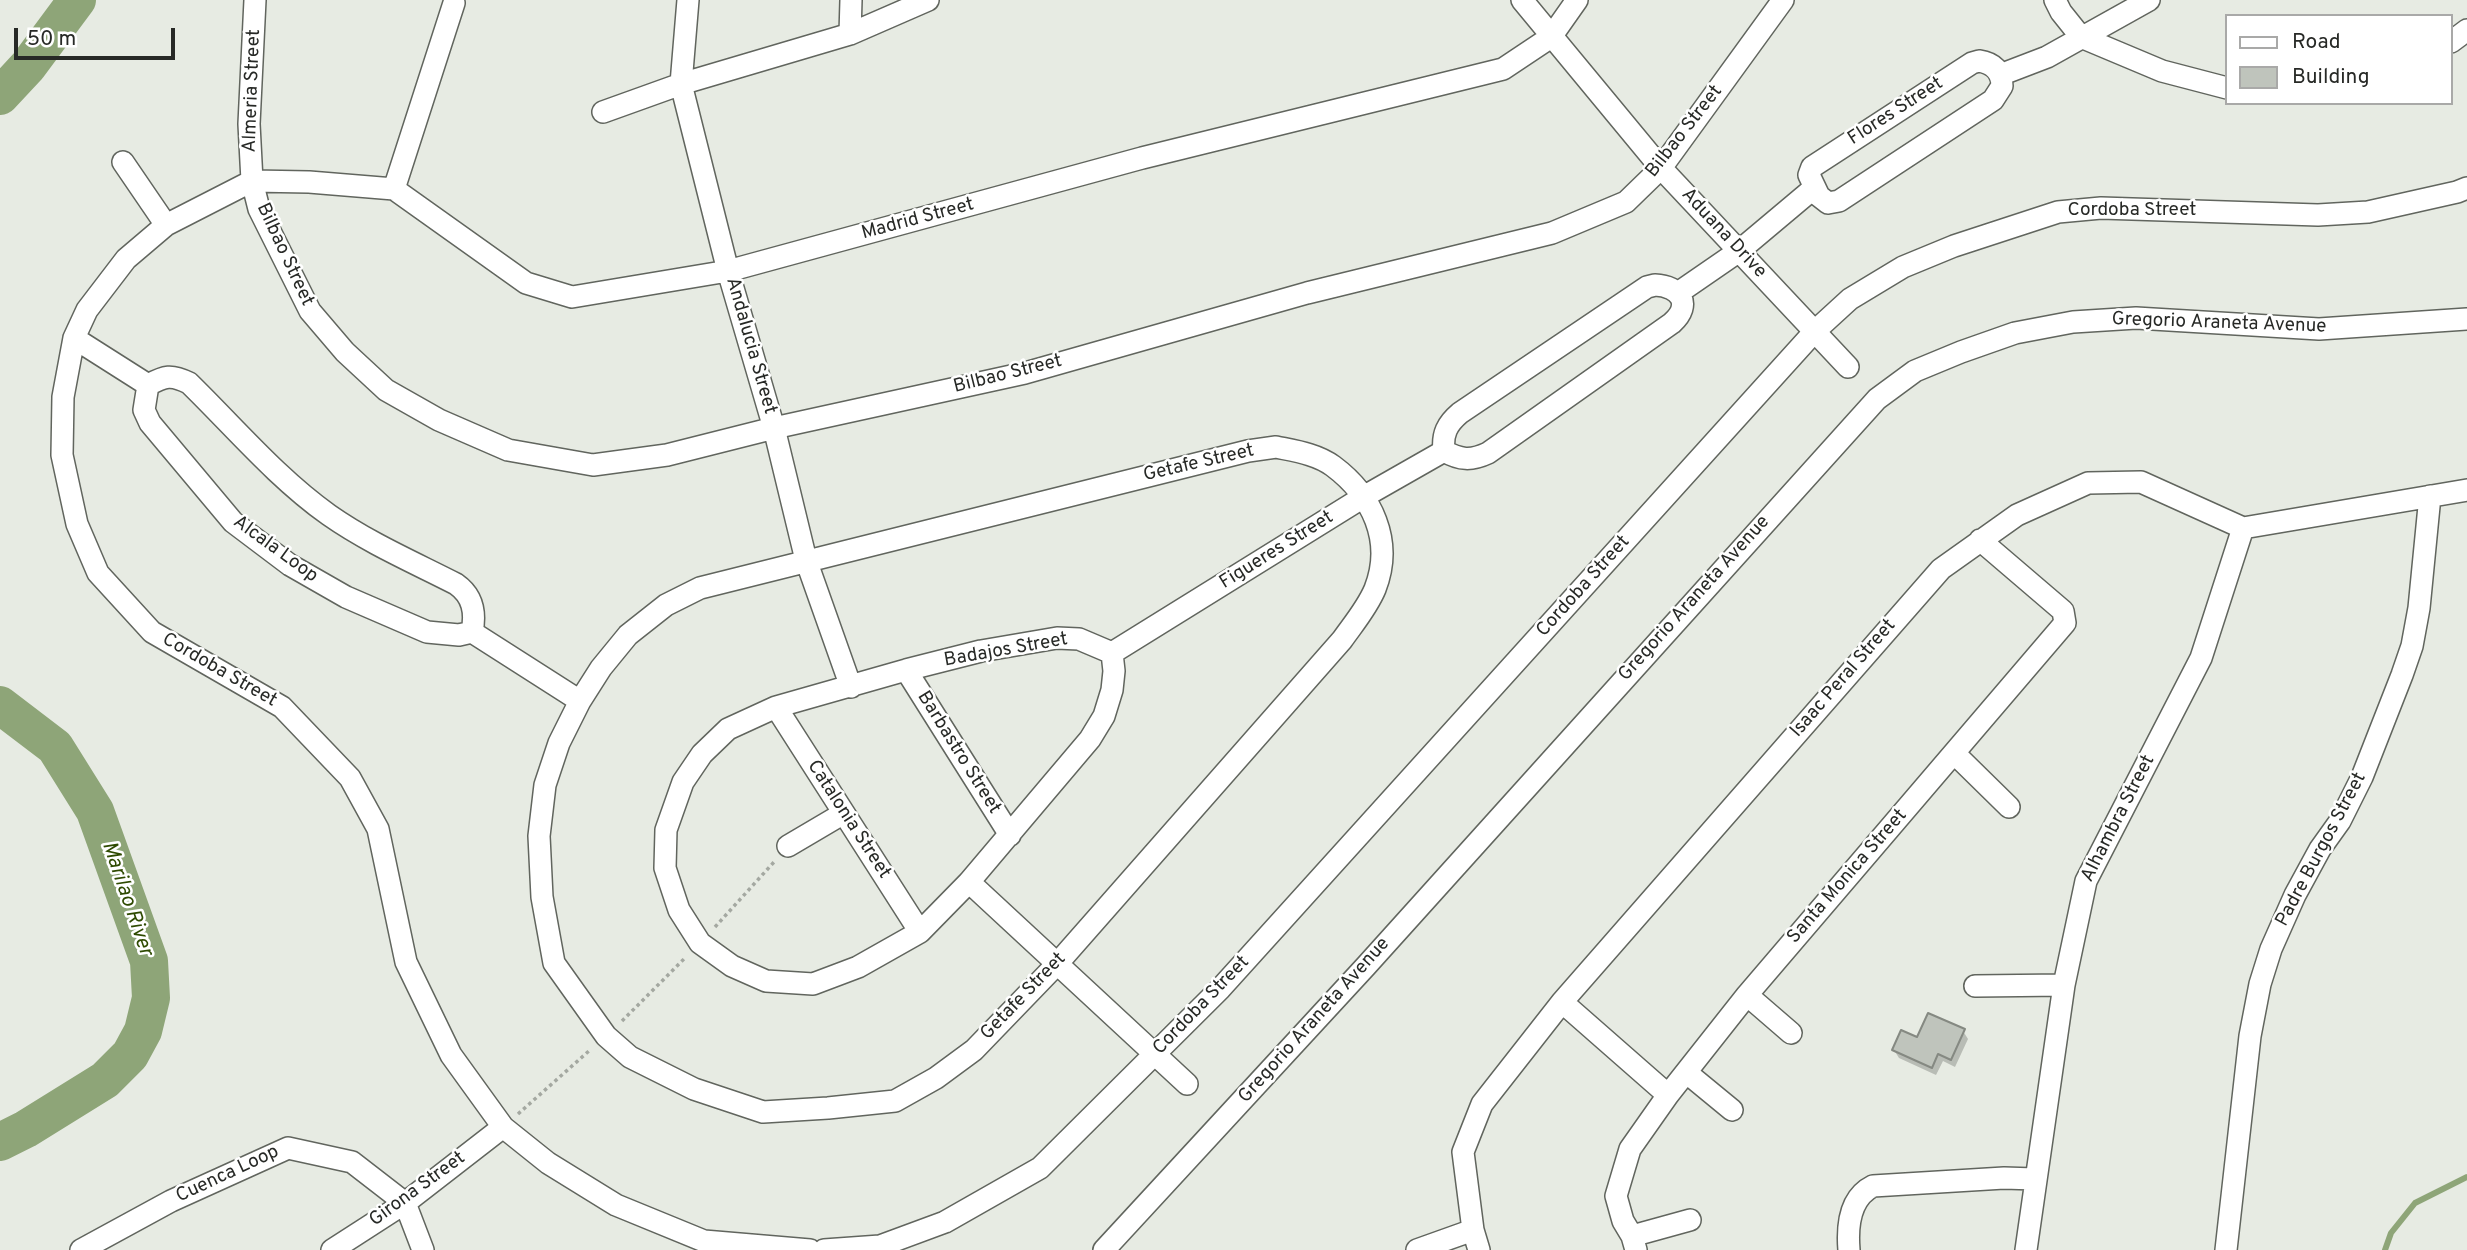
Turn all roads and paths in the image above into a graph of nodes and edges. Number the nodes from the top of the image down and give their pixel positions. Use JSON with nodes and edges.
{"nodes":[{"id":1,"x":256,"y":0,"type":"edge"},
{"id":2,"x":688,"y":0,"type":"edge"},
{"id":3,"x":851,"y":0,"type":"edge"},
{"id":4,"x":928,"y":0,"type":"edge"},
{"id":5,"x":1522,"y":0,"type":"edge"},
{"id":6,"x":1577,"y":0,"type":"edge"},
{"id":7,"x":1783,"y":0,"type":"edge"},
{"id":8,"x":2055,"y":0,"type":"edge"},
{"id":9,"x":2148,"y":0,"type":"edge"},
{"id":10,"x":454,"y":4,"type":"dead end"},
{"id":11,"x":850,"y":34,"type":"junction"},
{"id":12,"x":1551,"y":37,"type":"junction"},
{"id":13,"x":2081,"y":37,"type":"junction"},
{"id":14,"x":2000,"y":75,"type":"junction"},
{"id":15,"x":681,"y":84,"type":"junction"},
{"id":16,"x":2226,"y":88,"type":"edge"},
{"id":17,"x":603,"y":112,"type":"dead end"},
{"id":18,"x":123,"y":162,"type":"dead end"},
{"id":19,"x":1661,"y":168,"type":"junction"},
{"id":20,"x":252,"y":181,"type":"junction"},
{"id":21,"x":1814,"y":188,"type":"junction"},
{"id":22,"x":2467,"y":188,"type":"edge"},
{"id":23,"x":394,"y":189,"type":"junction"},
{"id":24,"x":166,"y":225,"type":"junction"},
{"id":25,"x":1739,"y":251,"type":"junction"},
{"id":26,"x":728,"y":271,"type":"junction"},
{"id":27,"x":1678,"y":293,"type":"junction"},
{"id":28,"x":2467,"y":319,"type":"edge"},
{"id":29,"x":1815,"y":331,"type":"junction"},
{"id":30,"x":74,"y":338,"type":"junction"},
{"id":31,"x":1848,"y":367,"type":"dead end"},
{"id":32,"x":148,"y":386,"type":"junction"},
{"id":33,"x":774,"y":428,"type":"junction"},
{"id":34,"x":1444,"y":451,"type":"junction"},
{"id":35,"x":2467,"y":491,"type":"edge"},
{"id":36,"x":1364,"y":496,"type":"junction"},
{"id":37,"x":2430,"y":496,"type":"junction"},
{"id":38,"x":2243,"y":528,"type":"junction"},
{"id":39,"x":1980,"y":540,"type":"junction"},
{"id":40,"x":806,"y":560,"type":"junction"},
{"id":41,"x":472,"y":632,"type":"junction"},
{"id":42,"x":1112,"y":653,"type":"junction"},
{"id":43,"x":906,"y":670,"type":"junction"},
{"id":44,"x":851,"y":687,"type":"junction"},
{"id":45,"x":580,"y":701,"type":"junction"},
{"id":46,"x":776,"y":707,"type":"junction"},
{"id":47,"x":1955,"y":754,"type":"junction"},
{"id":48,"x":2009,"y":807,"type":"dead end"},
{"id":49,"x":844,"y":813,"type":"junction"},
{"id":50,"x":1010,"y":835,"type":"junction"},
{"id":51,"x":789,"y":846,"type":"joint"},
{"id":52,"x":969,"y":882,"type":"junction"},
{"id":53,"x":920,"y":932,"type":"junction"},
{"id":54,"x":700,"y":943,"type":"junction"},
{"id":55,"x":1057,"y":964,"type":"junction"},
{"id":56,"x":2064,"y":985,"type":"junction"},
{"id":57,"x":1975,"y":986,"type":"dead end"},
{"id":58,"x":1747,"y":995,"type":"junction"},
{"id":59,"x":1562,"y":1002,"type":"junction"},
{"id":60,"x":1791,"y":1033,"type":"dead end"},
{"id":61,"x":606,"y":1035,"type":"junction"},
{"id":62,"x":1155,"y":1055,"type":"junction"},
{"id":63,"x":1686,"y":1073,"type":"junction"},
{"id":64,"x":1187,"y":1084,"type":"dead end"},
{"id":65,"x":1668,"y":1095,"type":"junction"},
{"id":66,"x":1732,"y":1110,"type":"dead end"},
{"id":67,"x":503,"y":1128,"type":"junction"},
{"id":68,"x":2035,"y":1179,"type":"junction"},
{"id":69,"x":405,"y":1203,"type":"junction"},
{"id":70,"x":1690,"y":1220,"type":"dead end"},
{"id":71,"x":1476,"y":1240,"type":"edge"},
{"id":72,"x":1634,"y":1243,"type":"edge"},
{"id":73,"x":703,"y":1246,"type":"edge"},
{"id":74,"x":880,"y":1248,"type":"edge"},
{"id":75,"x":1110,"y":1248,"type":"edge"},
{"id":76,"x":81,"y":1250,"type":"edge"},
{"id":77,"x":331,"y":1250,"type":"edge"},
{"id":78,"x":423,"y":1250,"type":"edge"},
{"id":79,"x":810,"y":1250,"type":"edge"},
{"id":80,"x":824,"y":1250,"type":"edge"},
{"id":81,"x":1417,"y":1250,"type":"edge"},
{"id":82,"x":1849,"y":1250,"type":"edge"},
{"id":83,"x":2026,"y":1250,"type":"edge"},
{"id":84,"x":2226,"y":1250,"type":"edge"}],
"edges":[{"from":1,"to":20,"type":"street","name":"Almeria Street"},
{"from":2,"to":15,"type":"street","name":"Andalucia Street"},
{"from":3,"to":11,"type":"street"},
{"from":4,"to":11,"type":"street"},
{"from":5,"to":12,"type":"street","name":"Aduana Drive"},
{"from":6,"to":12,"type":"street","name":"Madrid Street"},
{"from":7,"to":19,"type":"street","name":"Bilbao Street"},
{"from":8,"to":13,"type":"street"},
{"from":9,"to":13,"type":"street"},
{"from":10,"to":23,"type":"street"},
{"from":11,"to":15,"type":"street"},
{"from":12,"to":19,"type":"street","name":"Aduana Drive"},
{"from":12,"to":26,"type":"street","name":"Madrid Street"},
{"from":13,"to":14,"type":"street"},
{"from":13,"to":16,"type":"street"},
{"from":14,"to":21,"type":"street"},
{"from":14,"to":21,"type":"street","name":"Flores Street"},
{"from":15,"to":17,"type":"street"},
{"from":15,"to":26,"type":"street","name":"Andalucia Street"},
{"from":18,"to":24,"type":"street"},
{"from":19,"to":25,"type":"street","name":"Aduana Drive"},
{"from":19,"to":33,"type":"street","name":"Bilbao Street"},
{"from":20,"to":23,"type":"street"},
{"from":20,"to":24,"type":"street","name":"Cordoba Street"},
{"from":20,"to":33,"type":"street","name":"Bilbao Street"},
{"from":21,"to":25,"type":"street"},
{"from":22,"to":29,"type":"street","name":"Cordoba Street"},
{"from":23,"to":26,"type":"street","name":"Madrid Street"},
{"from":24,"to":30,"type":"street","name":"Cordoba Street"},
{"from":25,"to":27,"type":"street"},
{"from":25,"to":29,"type":"street","name":"Aduana Drive"},
{"from":26,"to":33,"type":"street","name":"Andalucia Street"},
{"from":27,"to":34,"type":"street"},
{"from":27,"to":34,"type":"street"},
{"from":28,"to":75,"type":"street","name":"Gregorio Araneta Avenue"},
{"from":29,"to":31,"type":"street","name":"Aduana Drive"},
{"from":29,"to":62,"type":"street","name":"Cordoba Street"},
{"from":30,"to":32,"type":"street"},
{"from":30,"to":67,"type":"street","name":"Cordoba Street"},
{"from":32,"to":41,"type":"street"},
{"from":32,"to":41,"type":"street","name":"Alcala Loop"},
{"from":33,"to":40,"type":"street","name":"Andalucia Street"},
{"from":34,"to":36,"type":"street","name":"Figueres Street"},
{"from":35,"to":37,"type":"street"},
{"from":36,"to":40,"type":"street","name":"Getafe Street"},
{"from":36,"to":42,"type":"street","name":"Figueres Street"},
{"from":36,"to":55,"type":"street","name":"Getafe Street"},
{"from":37,"to":38,"type":"street"},
{"from":37,"to":84,"type":"street","name":"Padre Burgos Street"},
{"from":38,"to":39,"type":"street","name":"Isaac Peral Street"},
{"from":38,"to":56,"type":"street","name":"Alhambra Street"},
{"from":39,"to":47,"type":"street","name":"Santa Monica Street"},
{"from":39,"to":59,"type":"street","name":"Isaac Peral Street"},
{"from":40,"to":44,"type":"street","name":"Andalucia Street"},
{"from":40,"to":45,"type":"street","name":"Getafe Street"},
{"from":41,"to":45,"type":"street"},
{"from":42,"to":43,"type":"street","name":"Badajos Street"},
{"from":42,"to":50,"type":"street","name":"Badajos Street"},
{"from":43,"to":44,"type":"street","name":"Badajos Street"},
{"from":43,"to":50,"type":"street","name":"Barbastro Street"},
{"from":44,"to":46,"type":"street","name":"Badajos Street"},
{"from":45,"to":61,"type":"street","name":"Getafe Street"},
{"from":46,"to":49,"type":"street","name":"Catalonia Street"},
{"from":46,"to":54,"type":"street","name":"Badajos Street"},
{"from":47,"to":48,"type":"street"},
{"from":47,"to":58,"type":"street","name":"Santa Monica Street"},
{"from":49,"to":51,"type":"street"},
{"from":49,"to":53,"type":"street","name":"Catalonia Street"},
{"from":50,"to":52,"type":"street","name":"Badajos Street"},
{"from":51,"to":54,"type":"path"},
{"from":52,"to":53,"type":"street","name":"Badajos Street"},
{"from":52,"to":55,"type":"street"},
{"from":53,"to":54,"type":"street","name":"Badajos Street"},
{"from":54,"to":61,"type":"path"},
{"from":55,"to":61,"type":"street","name":"Getafe Street"},
{"from":55,"to":62,"type":"street"},
{"from":56,"to":57,"type":"street"},
{"from":56,"to":68,"type":"street","name":"Alhambra Street"},
{"from":58,"to":60,"type":"street"},
{"from":58,"to":63,"type":"street","name":"Santa Monica Street"},
{"from":59,"to":65,"type":"street"},
{"from":59,"to":71,"type":"street","name":"Isaac Peral Street"},
{"from":61,"to":67,"type":"path"},
{"from":62,"to":64,"type":"street"},
{"from":62,"to":74,"type":"street","name":"Cordoba Street"},
{"from":63,"to":65,"type":"street","name":"Santa Monica Street"},
{"from":63,"to":66,"type":"street"},
{"from":65,"to":72,"type":"street","name":"Santa Monica Street"},
{"from":67,"to":69,"type":"street","name":"Girona Street"},
{"from":67,"to":73,"type":"street","name":"Cordoba Street"},
{"from":68,"to":82,"type":"street"},
{"from":68,"to":83,"type":"street","name":"Alhambra Street"},
{"from":69,"to":76,"type":"street","name":"Cuenca Loop"},
{"from":69,"to":77,"type":"street","name":"Girona Street"},
{"from":69,"to":78,"type":"street"},
{"from":70,"to":72,"type":"street"},
{"from":71,"to":81,"type":"street"},
{"from":73,"to":79,"type":"street","name":"Cordoba Street"},
{"from":74,"to":80,"type":"street","name":"Cordoba Street"}]}
